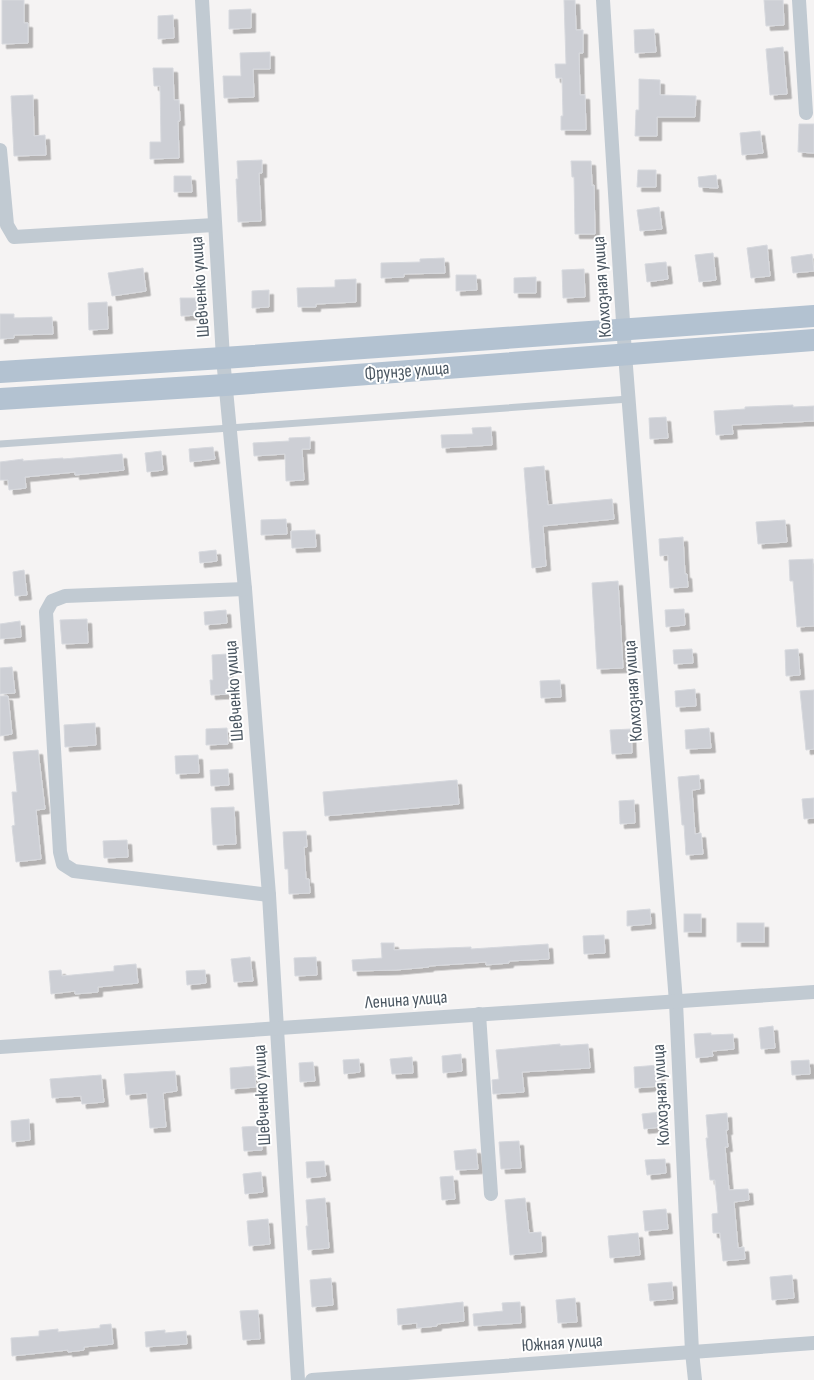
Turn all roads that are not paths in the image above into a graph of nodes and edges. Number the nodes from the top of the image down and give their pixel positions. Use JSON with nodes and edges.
{"nodes":[{"id":1,"x":202,"y":0,"type":"edge"},
{"id":2,"x":603,"y":0,"type":"edge"},
{"id":3,"x":799,"y":0,"type":"edge"},
{"id":4,"x":806,"y":113,"type":"dead end"},
{"id":5,"x":0,"y":150,"type":"edge"},
{"id":6,"x":214,"y":224,"type":"junction"},
{"id":7,"x":814,"y":316,"type":"edge"},
{"id":8,"x":624,"y":329,"type":"junction"},
{"id":9,"x":814,"y":340,"type":"edge"},
{"id":10,"x":625,"y":354,"type":"junction"},
{"id":11,"x":223,"y":358,"type":"junction"},
{"id":12,"x":0,"y":372,"type":"edge"},
{"id":13,"x":225,"y":385,"type":"junction"},
{"id":14,"x":0,"y":399,"type":"edge"},
{"id":15,"x":629,"y":399,"type":"junction"},
{"id":16,"x":230,"y":428,"type":"junction"},
{"id":17,"x":0,"y":444,"type":"edge"},
{"id":18,"x":245,"y":589,"type":"junction"},
{"id":19,"x":269,"y":895,"type":"junction"},
{"id":20,"x":814,"y":992,"type":"edge"},
{"id":21,"x":676,"y":1002,"type":"junction"},
{"id":22,"x":479,"y":1014,"type":"junction"},
{"id":23,"x":276,"y":1027,"type":"junction"},
{"id":24,"x":0,"y":1047,"type":"edge"},
{"id":25,"x":491,"y":1194,"type":"dead end"},
{"id":26,"x":814,"y":1343,"type":"edge"},
{"id":27,"x":692,"y":1352,"type":"junction"},
{"id":28,"x":298,"y":1380,"type":"edge"},
{"id":29,"x":312,"y":1380,"type":"edge"},
{"id":30,"x":694,"y":1380,"type":"edge"}],
"edges":[{"from":1,"to":6,"type":"street","name":"Шевченко улица"},
{"from":2,"to":8,"type":"street","name":"Колхозная улица"},
{"from":3,"to":4,"type":"street"},
{"from":5,"to":6,"type":"street"},
{"from":6,"to":11,"type":"street","name":"Шевченко улица"},
{"from":7,"to":8,"type":"main road","name":"Фрунзе улица"},
{"from":8,"to":10,"type":"street","name":"Колхозная улица"},
{"from":8,"to":11,"type":"main road","name":"Фрунзе улица"},
{"from":9,"to":10,"type":"main road","name":"Фрунзе улица"},
{"from":10,"to":13,"type":"main road","name":"Фрунзе улица"},
{"from":10,"to":15,"type":"street","name":"Колхозная улица"},
{"from":11,"to":12,"type":"main road","name":"Фрунзе улица"},
{"from":11,"to":13,"type":"street","name":"Шевченко улица"},
{"from":13,"to":14,"type":"main road","name":"Фрунзе улица"},
{"from":13,"to":16,"type":"street","name":"Шевченко улица"},
{"from":15,"to":16,"type":"lane"},
{"from":15,"to":21,"type":"street","name":"Колхозная улица"},
{"from":16,"to":17,"type":"lane"},
{"from":16,"to":18,"type":"street","name":"Шевченко улица"},
{"from":18,"to":19,"type":"street","name":"Шевченко улица"},
{"from":18,"to":19,"type":"street"},
{"from":19,"to":23,"type":"street","name":"Шевченко улица"},
{"from":20,"to":21,"type":"street","name":"Ленина улица"},
{"from":21,"to":22,"type":"street","name":"Ленина улица"},
{"from":21,"to":27,"type":"street","name":"Колхозная улица"},
{"from":22,"to":23,"type":"street","name":"Ленина улица"},
{"from":22,"to":25,"type":"street"},
{"from":23,"to":24,"type":"street","name":"Ленина улица"},
{"from":23,"to":28,"type":"street","name":"Шевченко улица"},
{"from":26,"to":27,"type":"street","name":"Южная улица"},
{"from":27,"to":29,"type":"street","name":"Южная улица"},
{"from":27,"to":30,"type":"street","name":"Колхозная улица"}]}
